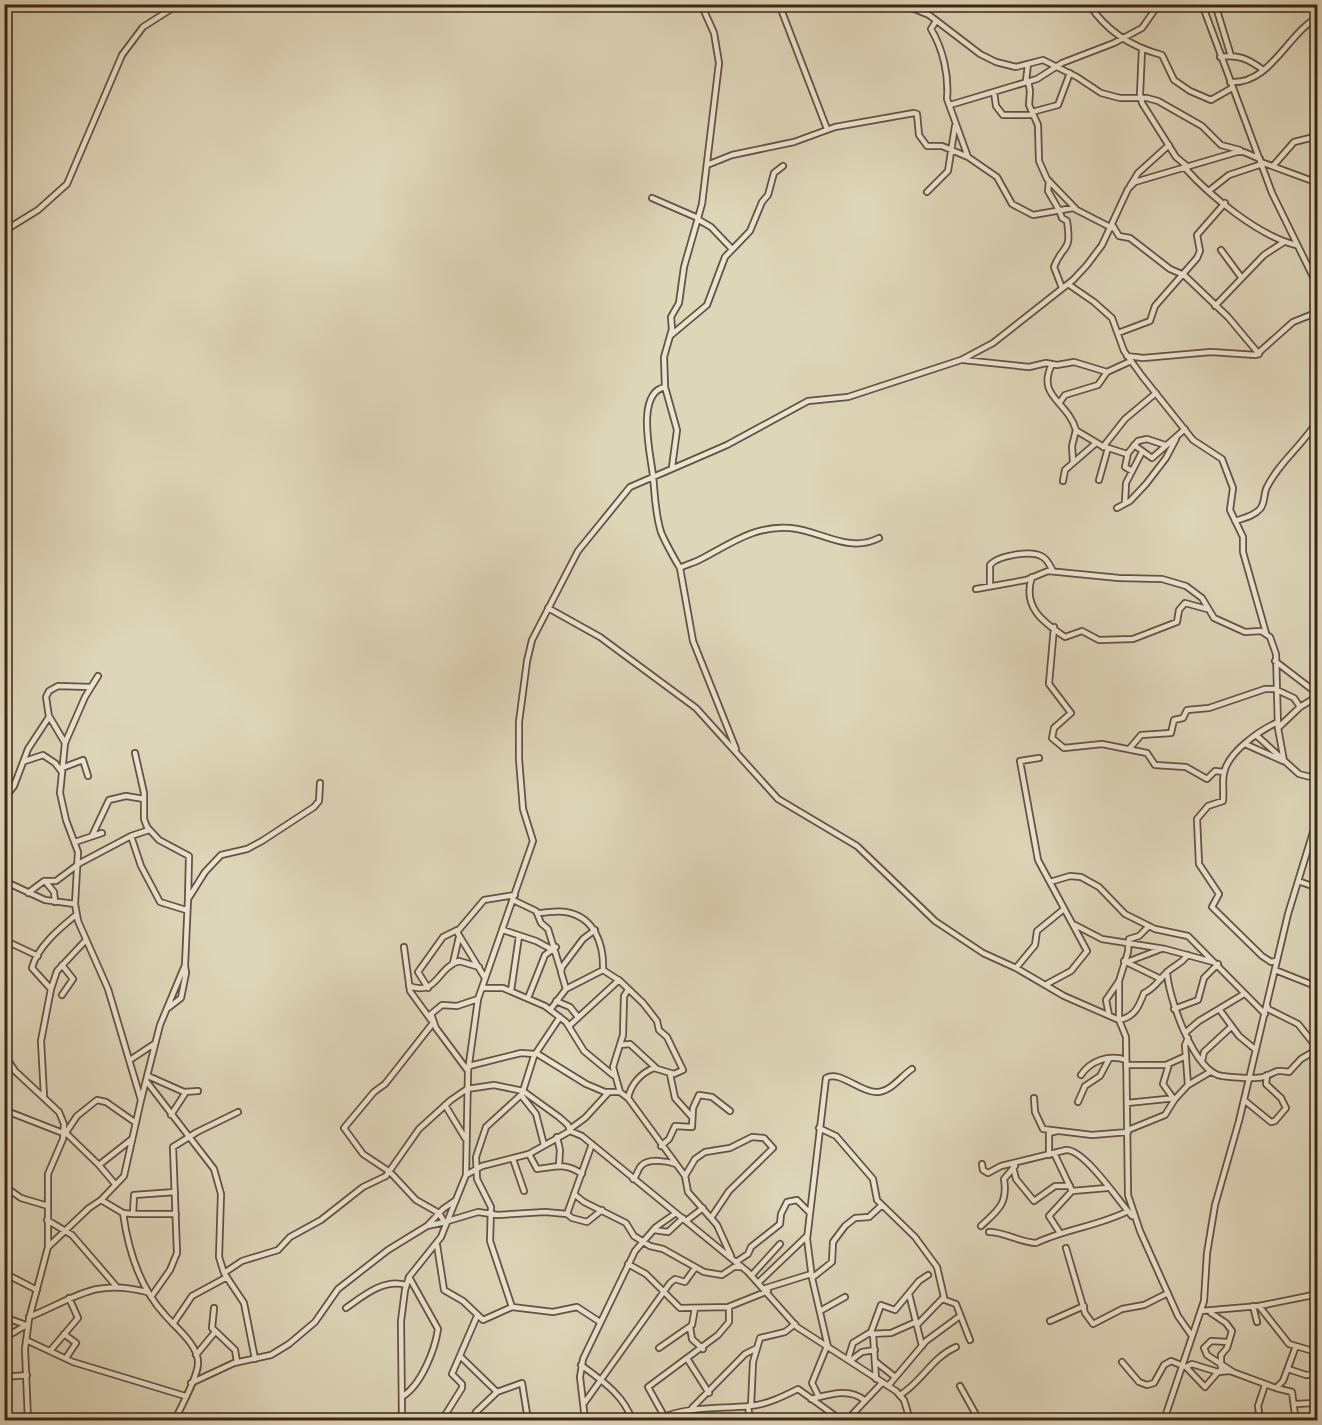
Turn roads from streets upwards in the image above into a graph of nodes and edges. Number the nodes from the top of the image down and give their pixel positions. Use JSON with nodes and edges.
{"nodes":[{"id":1,"x":178,"y":4,"type":"edge"},
{"id":2,"x":701,"y":4,"type":"edge"},
{"id":3,"x":779,"y":4,"type":"edge"},
{"id":4,"x":902,"y":4,"type":"edge"},
{"id":5,"x":1089,"y":4,"type":"edge"},
{"id":6,"x":1159,"y":4,"type":"edge"},
{"id":7,"x":1202,"y":4,"type":"edge"},
{"id":8,"x":1215,"y":4,"type":"edge"},
{"id":9,"x":1317,"y":17,"type":"edge"},
{"id":10,"x":936,"y":21,"type":"junction"},
{"id":11,"x":1123,"y":39,"type":"junction"},
{"id":12,"x":1142,"y":49,"type":"junction"},
{"id":13,"x":1231,"y":56,"type":"junction"},
{"id":14,"x":1220,"y":57,"type":"junction"},
{"id":15,"x":1028,"y":64,"type":"junction"},
{"id":16,"x":1057,"y":66,"type":"junction"},
{"id":17,"x":1262,"y":69,"type":"junction"},
{"id":18,"x":1070,"y":73,"type":"junction"},
{"id":19,"x":1027,"y":81,"type":"junction"},
{"id":20,"x":1230,"y":82,"type":"junction"},
{"id":21,"x":1232,"y":88,"type":"junction"},
{"id":22,"x":994,"y":92,"type":"junction"},
{"id":23,"x":1141,"y":98,"type":"junction"},
{"id":24,"x":950,"y":105,"type":"junction"},
{"id":25,"x":1033,"y":113,"type":"junction"},
{"id":26,"x":955,"y":123,"type":"junction"},
{"id":27,"x":827,"y":129,"type":"junction"},
{"id":28,"x":1317,"y":136,"type":"edge"},
{"id":29,"x":1170,"y":145,"type":"junction"},
{"id":30,"x":951,"y":150,"type":"junction"},
{"id":31,"x":1242,"y":151,"type":"junction"},
{"id":32,"x":968,"y":157,"type":"junction"},
{"id":33,"x":1261,"y":162,"type":"junction"},
{"id":34,"x":707,"y":165,"type":"junction"},
{"id":35,"x":783,"y":166,"type":"dead end"},
{"id":36,"x":1273,"y":166,"type":"junction"},
{"id":37,"x":1187,"y":167,"type":"junction"},
{"id":38,"x":1049,"y":181,"type":"junction"},
{"id":39,"x":1317,"y":183,"type":"edge"},
{"id":40,"x":1130,"y":186,"type":"junction"},
{"id":41,"x":1210,"y":190,"type":"junction"},
{"id":42,"x":927,"y":192,"type":"dead end"},
{"id":43,"x":652,"y":198,"type":"dead end"},
{"id":44,"x":1225,"y":203,"type":"junction"},
{"id":45,"x":1076,"y":209,"type":"junction"},
{"id":46,"x":1059,"y":210,"type":"junction"},
{"id":47,"x":699,"y":219,"type":"junction"},
{"id":48,"x":1112,"y":227,"type":"junction"},
{"id":49,"x":4,"y":231,"type":"edge"},
{"id":50,"x":1284,"y":242,"type":"junction"},
{"id":51,"x":1296,"y":245,"type":"junction"},
{"id":52,"x":732,"y":249,"type":"junction"},
{"id":53,"x":1221,"y":250,"type":"dead end"},
{"id":54,"x":1184,"y":275,"type":"junction"},
{"id":55,"x":1241,"y":278,"type":"junction"},
{"id":56,"x":1068,"y":284,"type":"junction"},
{"id":57,"x":1317,"y":287,"type":"edge"},
{"id":58,"x":1062,"y":288,"type":"junction"},
{"id":59,"x":1215,"y":306,"type":"junction"},
{"id":60,"x":1317,"y":312,"type":"edge"},
{"id":61,"x":1118,"y":333,"type":"junction"},
{"id":62,"x":670,"y":336,"type":"junction"},
{"id":63,"x":1259,"y":354,"type":"junction"},
{"id":64,"x":1127,"y":356,"type":"junction"},
{"id":65,"x":963,"y":360,"type":"junction"},
{"id":66,"x":1131,"y":361,"type":"junction"},
{"id":67,"x":1052,"y":364,"type":"junction"},
{"id":68,"x":1107,"y":372,"type":"junction"},
{"id":69,"x":666,"y":387,"type":"junction"},
{"id":70,"x":1156,"y":393,"type":"junction"},
{"id":71,"x":1060,"y":402,"type":"junction"},
{"id":72,"x":1317,"y":420,"type":"edge"},
{"id":73,"x":1185,"y":429,"type":"junction"},
{"id":74,"x":1077,"y":431,"type":"junction"},
{"id":75,"x":1176,"y":439,"type":"junction"},
{"id":76,"x":1096,"y":443,"type":"junction"},
{"id":77,"x":1134,"y":445,"type":"junction"},
{"id":78,"x":1164,"y":445,"type":"junction"},
{"id":79,"x":1106,"y":447,"type":"junction"},
{"id":80,"x":1142,"y":452,"type":"junction"},
{"id":81,"x":1127,"y":454,"type":"junction"},
{"id":82,"x":1073,"y":462,"type":"junction"},
{"id":83,"x":672,"y":467,"type":"junction"},
{"id":84,"x":1132,"y":471,"type":"junction"},
{"id":85,"x":653,"y":478,"type":"junction"},
{"id":86,"x":1099,"y":480,"type":"dead end"},
{"id":87,"x":1063,"y":481,"type":"dead end"},
{"id":88,"x":1125,"y":502,"type":"junction"},
{"id":89,"x":1118,"y":508,"type":"dead end"},
{"id":90,"x":1235,"y":521,"type":"junction"},
{"id":91,"x":879,"y":538,"type":"dead end"},
{"id":92,"x":680,"y":568,"type":"junction"},
{"id":93,"x":1053,"y":571,"type":"junction"},
{"id":94,"x":1032,"y":577,"type":"junction"},
{"id":95,"x":990,"y":585,"type":"junction"},
{"id":96,"x":976,"y":589,"type":"dead end"},
{"id":97,"x":548,"y":608,"type":"junction"},
{"id":98,"x":1207,"y":609,"type":"junction"},
{"id":99,"x":1054,"y":627,"type":"junction"},
{"id":100,"x":1266,"y":633,"type":"junction"},
{"id":101,"x":1275,"y":661,"type":"junction"},
{"id":102,"x":98,"y":676,"type":"dead end"},
{"id":103,"x":92,"y":687,"type":"junction"},
{"id":104,"x":1277,"y":690,"type":"junction"},
{"id":105,"x":1317,"y":695,"type":"edge"},
{"id":106,"x":1300,"y":706,"type":"junction"},
{"id":107,"x":49,"y":716,"type":"junction"},
{"id":108,"x":1278,"y":725,"type":"junction"},
{"id":109,"x":1256,"y":735,"type":"junction"},
{"id":110,"x":65,"y":742,"type":"junction"},
{"id":111,"x":1245,"y":744,"type":"junction"},
{"id":112,"x":1130,"y":747,"type":"junction"},
{"id":113,"x":737,"y":751,"type":"junction"},
{"id":114,"x":135,"y":753,"type":"dead end"},
{"id":115,"x":1039,"y":758,"type":"dead end"},
{"id":116,"x":24,"y":762,"type":"junction"},
{"id":117,"x":1285,"y":762,"type":"junction"},
{"id":118,"x":62,"y":770,"type":"junction"},
{"id":119,"x":1224,"y":772,"type":"junction"},
{"id":120,"x":88,"y":776,"type":"dead end"},
{"id":121,"x":1317,"y":779,"type":"edge"},
{"id":122,"x":320,"y":783,"type":"dead end"},
{"id":123,"x":4,"y":799,"type":"edge"},
{"id":124,"x":144,"y":799,"type":"junction"},
{"id":125,"x":1317,"y":816,"type":"edge"},
{"id":126,"x":149,"y":830,"type":"junction"},
{"id":127,"x":102,"y":833,"type":"dead end"},
{"id":128,"x":92,"y":836,"type":"junction"},
{"id":129,"x":131,"y":836,"type":"junction"},
{"id":130,"x":75,"y":842,"type":"junction"},
{"id":131,"x":80,"y":863,"type":"junction"},
{"id":132,"x":4,"y":881,"type":"edge"},
{"id":133,"x":45,"y":881,"type":"junction"},
{"id":134,"x":1298,"y":881,"type":"junction"},
{"id":135,"x":1050,"y":882,"type":"junction"},
{"id":136,"x":1317,"y":888,"type":"edge"},
{"id":137,"x":28,"y":893,"type":"junction"},
{"id":138,"x":514,"y":898,"type":"junction"},
{"id":139,"x":188,"y":899,"type":"junction"},
{"id":140,"x":56,"y":902,"type":"junction"},
{"id":141,"x":75,"y":904,"type":"junction"},
{"id":142,"x":1064,"y":909,"type":"junction"},
{"id":143,"x":186,"y":910,"type":"junction"},
{"id":144,"x":537,"y":913,"type":"junction"},
{"id":145,"x":76,"y":915,"type":"junction"},
{"id":146,"x":1075,"y":925,"type":"junction"},
{"id":147,"x":1149,"y":926,"type":"junction"},
{"id":148,"x":458,"y":930,"type":"junction"},
{"id":149,"x":503,"y":930,"type":"junction"},
{"id":150,"x":595,"y":930,"type":"junction"},
{"id":151,"x":519,"y":936,"type":"junction"},
{"id":152,"x":459,"y":937,"type":"junction"},
{"id":153,"x":4,"y":940,"type":"edge"},
{"id":154,"x":85,"y":941,"type":"junction"},
{"id":155,"x":1129,"y":943,"type":"junction"},
{"id":156,"x":404,"y":947,"type":"dead end"},
{"id":157,"x":553,"y":948,"type":"junction"},
{"id":158,"x":1162,"y":949,"type":"junction"},
{"id":159,"x":1188,"y":955,"type":"junction"},
{"id":160,"x":38,"y":956,"type":"junction"},
{"id":161,"x":1276,"y":961,"type":"junction"},
{"id":162,"x":1125,"y":962,"type":"junction"},
{"id":163,"x":453,"y":963,"type":"junction"},
{"id":164,"x":1217,"y":963,"type":"junction"},
{"id":165,"x":62,"y":964,"type":"junction"},
{"id":166,"x":185,"y":965,"type":"junction"},
{"id":167,"x":479,"y":967,"type":"junction"},
{"id":168,"x":1016,"y":968,"type":"junction"},
{"id":169,"x":603,"y":970,"type":"junction"},
{"id":170,"x":1275,"y":970,"type":"junction"},
{"id":171,"x":561,"y":971,"type":"junction"},
{"id":172,"x":1167,"y":972,"type":"junction"},
{"id":173,"x":485,"y":978,"type":"junction"},
{"id":174,"x":1161,"y":979,"type":"junction"},
{"id":175,"x":619,"y":980,"type":"junction"},
{"id":176,"x":1119,"y":981,"type":"junction"},
{"id":177,"x":1045,"y":985,"type":"junction"},
{"id":178,"x":409,"y":986,"type":"junction"},
{"id":179,"x":1317,"y":987,"type":"edge"},
{"id":180,"x":428,"y":988,"type":"junction"},
{"id":181,"x":482,"y":988,"type":"junction"},
{"id":182,"x":51,"y":989,"type":"junction"},
{"id":183,"x":566,"y":989,"type":"junction"},
{"id":184,"x":628,"y":990,"type":"junction"},
{"id":185,"x":511,"y":991,"type":"junction"},
{"id":186,"x":1244,"y":994,"type":"junction"},
{"id":187,"x":62,"y":995,"type":"dead end"},
{"id":188,"x":528,"y":998,"type":"junction"},
{"id":189,"x":478,"y":999,"type":"junction"},
{"id":190,"x":556,"y":1001,"type":"junction"},
{"id":191,"x":1267,"y":1005,"type":"junction"},
{"id":192,"x":168,"y":1008,"type":"junction"},
{"id":193,"x":1174,"y":1009,"type":"junction"},
{"id":194,"x":1219,"y":1009,"type":"junction"},
{"id":195,"x":550,"y":1010,"type":"junction"},
{"id":196,"x":1265,"y":1014,"type":"junction"},
{"id":197,"x":1110,"y":1015,"type":"junction"},
{"id":198,"x":560,"y":1017,"type":"junction"},
{"id":199,"x":578,"y":1017,"type":"junction"},
{"id":200,"x":1119,"y":1020,"type":"junction"},
{"id":201,"x":433,"y":1023,"type":"junction"},
{"id":202,"x":569,"y":1026,"type":"junction"},
{"id":203,"x":1232,"y":1027,"type":"junction"},
{"id":204,"x":1186,"y":1035,"type":"junction"},
{"id":205,"x":154,"y":1044,"type":"junction"},
{"id":206,"x":620,"y":1045,"type":"junction"},
{"id":207,"x":1317,"y":1049,"type":"edge"},
{"id":208,"x":1256,"y":1050,"type":"junction"},
{"id":209,"x":4,"y":1054,"type":"edge"},
{"id":210,"x":535,"y":1054,"type":"junction"},
{"id":211,"x":1186,"y":1056,"type":"junction"},
{"id":212,"x":1109,"y":1059,"type":"junction"},
{"id":213,"x":130,"y":1060,"type":"junction"},
{"id":214,"x":1202,"y":1061,"type":"junction"},
{"id":215,"x":1126,"y":1062,"type":"junction"},
{"id":216,"x":1168,"y":1064,"type":"junction"},
{"id":217,"x":469,"y":1068,"type":"junction"},
{"id":218,"x":657,"y":1068,"type":"junction"},
{"id":219,"x":912,"y":1070,"type":"dead end"},
{"id":220,"x":1210,"y":1072,"type":"junction"},
{"id":221,"x":670,"y":1074,"type":"junction"},
{"id":222,"x":613,"y":1075,"type":"junction"},
{"id":223,"x":1081,"y":1075,"type":"dead end"},
{"id":224,"x":1267,"y":1075,"type":"junction"},
{"id":225,"x":1250,"y":1076,"type":"junction"},
{"id":226,"x":147,"y":1079,"type":"junction"},
{"id":227,"x":1188,"y":1085,"type":"junction"},
{"id":228,"x":467,"y":1089,"type":"junction"},
{"id":229,"x":198,"y":1091,"type":"dead end"},
{"id":230,"x":186,"y":1092,"type":"junction"},
{"id":231,"x":620,"y":1092,"type":"junction"},
{"id":232,"x":522,"y":1093,"type":"junction"},
{"id":233,"x":608,"y":1093,"type":"junction"},
{"id":234,"x":44,"y":1096,"type":"junction"},
{"id":235,"x":628,"y":1098,"type":"junction"},
{"id":236,"x":1034,"y":1098,"type":"dead end"},
{"id":237,"x":1175,"y":1098,"type":"junction"},
{"id":238,"x":141,"y":1100,"type":"junction"},
{"id":239,"x":1244,"y":1100,"type":"junction"},
{"id":240,"x":1078,"y":1102,"type":"dead end"},
{"id":241,"x":1127,"y":1103,"type":"junction"},
{"id":242,"x":445,"y":1105,"type":"junction"},
{"id":243,"x":4,"y":1110,"type":"edge"},
{"id":244,"x":730,"y":1111,"type":"dead end"},
{"id":245,"x":238,"y":1112,"type":"dead end"},
{"id":246,"x":11,"y":1113,"type":"junction"},
{"id":247,"x":171,"y":1115,"type":"junction"},
{"id":248,"x":4,"y":1116,"type":"edge"},
{"id":249,"x":692,"y":1117,"type":"junction"},
{"id":250,"x":135,"y":1123,"type":"junction"},
{"id":251,"x":819,"y":1128,"type":"junction"},
{"id":252,"x":570,"y":1130,"type":"junction"},
{"id":253,"x":1057,"y":1130,"type":"junction"},
{"id":254,"x":1128,"y":1131,"type":"junction"},
{"id":255,"x":65,"y":1134,"type":"junction"},
{"id":256,"x":188,"y":1136,"type":"junction"},
{"id":257,"x":557,"y":1137,"type":"junction"},
{"id":258,"x":132,"y":1139,"type":"junction"},
{"id":259,"x":465,"y":1140,"type":"junction"},
{"id":260,"x":592,"y":1144,"type":"junction"},
{"id":261,"x":544,"y":1145,"type":"junction"},
{"id":262,"x":661,"y":1146,"type":"junction"},
{"id":263,"x":529,"y":1154,"type":"junction"},
{"id":264,"x":1052,"y":1154,"type":"junction"},
{"id":265,"x":513,"y":1159,"type":"junction"},
{"id":266,"x":1020,"y":1162,"type":"junction"},
{"id":267,"x":99,"y":1164,"type":"junction"},
{"id":268,"x":676,"y":1164,"type":"junction"},
{"id":269,"x":982,"y":1164,"type":"dead end"},
{"id":270,"x":559,"y":1165,"type":"junction"},
{"id":271,"x":1012,"y":1167,"type":"junction"},
{"id":272,"x":474,"y":1170,"type":"junction"},
{"id":273,"x":390,"y":1172,"type":"junction"},
{"id":274,"x":582,"y":1174,"type":"junction"},
{"id":275,"x":466,"y":1175,"type":"junction"},
{"id":276,"x":685,"y":1176,"type":"junction"},
{"id":277,"x":633,"y":1179,"type":"junction"},
{"id":278,"x":115,"y":1184,"type":"junction"},
{"id":279,"x":4,"y":1186,"type":"edge"},
{"id":280,"x":1071,"y":1188,"type":"junction"},
{"id":281,"x":1107,"y":1188,"type":"junction"},
{"id":282,"x":524,"y":1191,"type":"dead end"},
{"id":283,"x":175,"y":1192,"type":"junction"},
{"id":284,"x":574,"y":1194,"type":"junction"},
{"id":285,"x":101,"y":1200,"type":"junction"},
{"id":286,"x":456,"y":1200,"type":"junction"},
{"id":287,"x":882,"y":1205,"type":"junction"},
{"id":288,"x":48,"y":1206,"type":"junction"},
{"id":289,"x":703,"y":1208,"type":"junction"},
{"id":290,"x":602,"y":1210,"type":"junction"},
{"id":291,"x":1128,"y":1211,"type":"junction"},
{"id":292,"x":491,"y":1212,"type":"junction"},
{"id":293,"x":809,"y":1212,"type":"junction"},
{"id":294,"x":439,"y":1213,"type":"junction"},
{"id":295,"x":676,"y":1213,"type":"junction"},
{"id":296,"x":123,"y":1214,"type":"junction"},
{"id":297,"x":133,"y":1214,"type":"junction"},
{"id":298,"x":176,"y":1214,"type":"junction"},
{"id":299,"x":567,"y":1214,"type":"junction"},
{"id":300,"x":711,"y":1218,"type":"junction"},
{"id":301,"x":1134,"y":1218,"type":"junction"},
{"id":302,"x":47,"y":1220,"type":"junction"},
{"id":303,"x":684,"y":1220,"type":"junction"},
{"id":304,"x":446,"y":1223,"type":"junction"},
{"id":305,"x":427,"y":1226,"type":"junction"},
{"id":306,"x":981,"y":1226,"type":"dead end"},
{"id":307,"x":65,"y":1230,"type":"junction"},
{"id":308,"x":654,"y":1230,"type":"junction"},
{"id":309,"x":990,"y":1232,"type":"dead end"},
{"id":310,"x":1060,"y":1233,"type":"junction"},
{"id":311,"x":807,"y":1235,"type":"junction"},
{"id":312,"x":643,"y":1241,"type":"junction"},
{"id":313,"x":780,"y":1244,"type":"dead end"},
{"id":314,"x":437,"y":1245,"type":"junction"},
{"id":315,"x":48,"y":1247,"type":"junction"},
{"id":316,"x":1066,"y":1248,"type":"dead end"},
{"id":317,"x":734,"y":1260,"type":"junction"},
{"id":318,"x":628,"y":1264,"type":"junction"},
{"id":319,"x":742,"y":1267,"type":"junction"},
{"id":320,"x":695,"y":1268,"type":"junction"},
{"id":321,"x":4,"y":1273,"type":"edge"},
{"id":322,"x":226,"y":1275,"type":"junction"},
{"id":323,"x":752,"y":1275,"type":"junction"},
{"id":324,"x":928,"y":1275,"type":"dead end"},
{"id":325,"x":812,"y":1276,"type":"junction"},
{"id":326,"x":409,"y":1277,"type":"junction"},
{"id":327,"x":759,"y":1282,"type":"junction"},
{"id":328,"x":406,"y":1285,"type":"junction"},
{"id":329,"x":116,"y":1286,"type":"junction"},
{"id":330,"x":37,"y":1290,"type":"junction"},
{"id":331,"x":767,"y":1290,"type":"junction"},
{"id":332,"x":147,"y":1292,"type":"junction"},
{"id":333,"x":663,"y":1292,"type":"junction"},
{"id":334,"x":1168,"y":1293,"type":"junction"},
{"id":335,"x":1317,"y":1293,"type":"edge"},
{"id":336,"x":909,"y":1294,"type":"junction"},
{"id":337,"x":151,"y":1297,"type":"junction"},
{"id":338,"x":845,"y":1297,"type":"dead end"},
{"id":339,"x":69,"y":1298,"type":"junction"},
{"id":340,"x":942,"y":1299,"type":"junction"},
{"id":341,"x":1084,"y":1306,"type":"junction"},
{"id":342,"x":1256,"y":1306,"type":"junction"},
{"id":343,"x":512,"y":1307,"type":"junction"},
{"id":344,"x":729,"y":1307,"type":"junction"},
{"id":345,"x":214,"y":1308,"type":"dead end"},
{"id":346,"x":346,"y":1308,"type":"dead end"},
{"id":347,"x":695,"y":1308,"type":"junction"},
{"id":348,"x":820,"y":1311,"type":"junction"},
{"id":349,"x":1201,"y":1311,"type":"junction"},
{"id":350,"x":1210,"y":1312,"type":"junction"},
{"id":351,"x":477,"y":1316,"type":"junction"},
{"id":352,"x":960,"y":1316,"type":"junction"},
{"id":353,"x":4,"y":1317,"type":"edge"},
{"id":354,"x":1050,"y":1321,"type":"dead end"},
{"id":355,"x":28,"y":1322,"type":"junction"},
{"id":356,"x":600,"y":1322,"type":"junction"},
{"id":357,"x":1257,"y":1322,"type":"dead end"},
{"id":358,"x":173,"y":1324,"type":"junction"},
{"id":359,"x":795,"y":1324,"type":"junction"},
{"id":360,"x":917,"y":1324,"type":"junction"},
{"id":361,"x":690,"y":1327,"type":"junction"},
{"id":362,"x":215,"y":1332,"type":"junction"},
{"id":363,"x":64,"y":1334,"type":"junction"},
{"id":364,"x":872,"y":1334,"type":"junction"},
{"id":365,"x":1192,"y":1336,"type":"junction"},
{"id":366,"x":4,"y":1338,"type":"edge"},
{"id":367,"x":26,"y":1340,"type":"junction"},
{"id":368,"x":970,"y":1340,"type":"dead end"},
{"id":369,"x":1228,"y":1342,"type":"junction"},
{"id":370,"x":827,"y":1346,"type":"junction"},
{"id":371,"x":922,"y":1346,"type":"junction"},
{"id":372,"x":1296,"y":1346,"type":"junction"},
{"id":373,"x":956,"y":1347,"type":"dead end"},
{"id":374,"x":659,"y":1348,"type":"dead end"},
{"id":375,"x":703,"y":1348,"type":"junction"},
{"id":376,"x":757,"y":1348,"type":"junction"},
{"id":377,"x":875,"y":1350,"type":"junction"},
{"id":378,"x":50,"y":1351,"type":"junction"},
{"id":379,"x":196,"y":1355,"type":"junction"},
{"id":380,"x":460,"y":1356,"type":"junction"},
{"id":381,"x":66,"y":1358,"type":"junction"},
{"id":382,"x":255,"y":1359,"type":"junction"},
{"id":383,"x":688,"y":1359,"type":"junction"},
{"id":384,"x":849,"y":1360,"type":"junction"},
{"id":385,"x":237,"y":1362,"type":"junction"},
{"id":386,"x":876,"y":1362,"type":"junction"},
{"id":387,"x":1122,"y":1362,"type":"dead end"},
{"id":388,"x":1222,"y":1362,"type":"junction"},
{"id":389,"x":581,"y":1365,"type":"junction"},
{"id":390,"x":1185,"y":1366,"type":"junction"},
{"id":391,"x":1288,"y":1369,"type":"junction"},
{"id":392,"x":588,"y":1370,"type":"junction"},
{"id":393,"x":580,"y":1372,"type":"junction"},
{"id":394,"x":1220,"y":1372,"type":"junction"},
{"id":395,"x":1235,"y":1374,"type":"junction"},
{"id":396,"x":27,"y":1375,"type":"junction"},
{"id":397,"x":1317,"y":1375,"type":"edge"},
{"id":398,"x":4,"y":1377,"type":"edge"},
{"id":399,"x":895,"y":1377,"type":"junction"},
{"id":400,"x":600,"y":1378,"type":"junction"},
{"id":401,"x":876,"y":1379,"type":"junction"},
{"id":402,"x":191,"y":1383,"type":"junction"},
{"id":403,"x":882,"y":1383,"type":"junction"},
{"id":404,"x":1317,"y":1383,"type":"edge"},
{"id":405,"x":1265,"y":1385,"type":"junction"},
{"id":406,"x":888,"y":1386,"type":"junction"},
{"id":407,"x":960,"y":1386,"type":"dead end"},
{"id":408,"x":1276,"y":1388,"type":"junction"},
{"id":409,"x":497,"y":1392,"type":"junction"},
{"id":410,"x":709,"y":1393,"type":"junction"},
{"id":411,"x":900,"y":1395,"type":"junction"},
{"id":412,"x":185,"y":1396,"type":"junction"},
{"id":413,"x":403,"y":1396,"type":"junction"},
{"id":414,"x":819,"y":1397,"type":"junction"},
{"id":415,"x":811,"y":1399,"type":"junction"},
{"id":416,"x":864,"y":1400,"type":"junction"},
{"id":417,"x":585,"y":1402,"type":"junction"},
{"id":418,"x":1296,"y":1404,"type":"junction"},
{"id":419,"x":1315,"y":1404,"type":"junction"},
{"id":420,"x":749,"y":1406,"type":"junction"},
{"id":421,"x":691,"y":1409,"type":"junction"},
{"id":422,"x":664,"y":1416,"type":"junction"},
{"id":423,"x":1317,"y":1416,"type":"edge"},
{"id":424,"x":833,"y":1418,"type":"edge"},
{"id":425,"x":28,"y":1420,"type":"edge"},
{"id":426,"x":175,"y":1420,"type":"edge"},
{"id":427,"x":402,"y":1420,"type":"edge"},
{"id":428,"x":442,"y":1420,"type":"edge"},
{"id":429,"x":472,"y":1420,"type":"edge"},
{"id":430,"x":528,"y":1420,"type":"edge"},
{"id":431,"x":585,"y":1420,"type":"edge"},
{"id":432,"x":625,"y":1420,"type":"edge"},
{"id":433,"x":632,"y":1420,"type":"edge"},
{"id":434,"x":659,"y":1420,"type":"edge"},
{"id":435,"x":750,"y":1420,"type":"edge"},
{"id":436,"x":841,"y":1420,"type":"edge"},
{"id":437,"x":847,"y":1420,"type":"edge"},
{"id":438,"x":910,"y":1420,"type":"edge"},
{"id":439,"x":979,"y":1420,"type":"edge"},
{"id":440,"x":1164,"y":1420,"type":"edge"},
{"id":441,"x":1260,"y":1420,"type":"edge"},
{"id":442,"x":1287,"y":1420,"type":"edge"}],
"edges":[{"from":1,"to":49,"type":"street"},
{"from":2,"to":34,"type":"street"},
{"from":3,"to":27,"type":"street"},
{"from":4,"to":10,"type":"street"},
{"from":5,"to":11,"type":"street"},
{"from":6,"to":11,"type":"street"},
{"from":7,"to":14,"type":"street"},
{"from":8,"to":13,"type":"street"},
{"from":9,"to":17,"type":"street"},
{"from":10,"to":15,"type":"street"},
{"from":10,"to":24,"type":"street"},
{"from":11,"to":12,"type":"street"},
{"from":11,"to":16,"type":"street"},
{"from":12,"to":21,"type":"street"},
{"from":12,"to":23,"type":"street"},
{"from":13,"to":14,"type":"street"},
{"from":13,"to":17,"type":"street"},
{"from":14,"to":20,"type":"street"},
{"from":15,"to":16,"type":"street"},
{"from":15,"to":19,"type":"street"},
{"from":16,"to":18,"type":"street"},
{"from":16,"to":19,"type":"street"},
{"from":17,"to":20,"type":"street"},
{"from":18,"to":23,"type":"street"},
{"from":18,"to":25,"type":"street"},
{"from":19,"to":22,"type":"street"},
{"from":19,"to":25,"type":"street"},
{"from":20,"to":21,"type":"street"},
{"from":21,"to":33,"type":"street"},
{"from":22,"to":24,"type":"street"},
{"from":22,"to":25,"type":"street"},
{"from":23,"to":29,"type":"street"},
{"from":23,"to":31,"type":"street"},
{"from":24,"to":26,"type":"street"},
{"from":25,"to":38,"type":"street"},
{"from":26,"to":30,"type":"street"},
{"from":26,"to":32,"type":"street"},
{"from":27,"to":30,"type":"street"},
{"from":27,"to":34,"type":"street"},
{"from":28,"to":36,"type":"street"},
{"from":29,"to":37,"type":"street"},
{"from":29,"to":40,"type":"street"},
{"from":30,"to":32,"type":"street"},
{"from":30,"to":42,"type":"street"},
{"from":31,"to":33,"type":"street"},
{"from":31,"to":37,"type":"street"},
{"from":32,"to":46,"type":"street"},
{"from":33,"to":36,"type":"street"},
{"from":33,"to":41,"type":"street"},
{"from":33,"to":51,"type":"street"},
{"from":34,"to":47,"type":"street"},
{"from":35,"to":52,"type":"street"},
{"from":36,"to":39,"type":"street"},
{"from":37,"to":40,"type":"street"},
{"from":37,"to":41,"type":"street"},
{"from":38,"to":45,"type":"street"},
{"from":38,"to":46,"type":"street"},
{"from":40,"to":48,"type":"street"},
{"from":41,"to":44,"type":"street"},
{"from":43,"to":47,"type":"street"},
{"from":44,"to":50,"type":"street"},
{"from":44,"to":54,"type":"street"},
{"from":45,"to":46,"type":"street"},
{"from":45,"to":48,"type":"street"},
{"from":46,"to":58,"type":"street"},
{"from":47,"to":52,"type":"street"},
{"from":47,"to":62,"type":"street"},
{"from":48,"to":54,"type":"street"},
{"from":48,"to":56,"type":"street"},
{"from":50,"to":51,"type":"street"},
{"from":50,"to":55,"type":"street"},
{"from":51,"to":57,"type":"street"},
{"from":52,"to":62,"type":"street"},
{"from":53,"to":55,"type":"street"},
{"from":54,"to":59,"type":"street"},
{"from":54,"to":61,"type":"street"},
{"from":55,"to":59,"type":"street"},
{"from":56,"to":58,"type":"street"},
{"from":56,"to":61,"type":"street"},
{"from":58,"to":65,"type":"street"},
{"from":59,"to":63,"type":"street"},
{"from":60,"to":63,"type":"street"},
{"from":61,"to":64,"type":"street"},
{"from":62,"to":69,"type":"street"},
{"from":63,"to":64,"type":"street"},
{"from":64,"to":66,"type":"street"},
{"from":65,"to":67,"type":"street"},
{"from":65,"to":83,"type":"street"},
{"from":66,"to":68,"type":"street"},
{"from":66,"to":70,"type":"street"},
{"from":67,"to":68,"type":"street"},
{"from":67,"to":71,"type":"street"},
{"from":68,"to":71,"type":"street"},
{"from":69,"to":83,"type":"street"},
{"from":69,"to":85,"type":"street"},
{"from":70,"to":73,"type":"street"},
{"from":70,"to":79,"type":"street"},
{"from":71,"to":74,"type":"street"},
{"from":72,"to":90,"type":"street"},
{"from":73,"to":75,"type":"street"},
{"from":73,"to":90,"type":"street"},
{"from":74,"to":76,"type":"street"},
{"from":74,"to":82,"type":"street"},
{"from":75,"to":78,"type":"street"},
{"from":75,"to":88,"type":"street"},
{"from":76,"to":79,"type":"street"},
{"from":76,"to":82,"type":"street"},
{"from":77,"to":78,"type":"street"},
{"from":77,"to":80,"type":"street"},
{"from":77,"to":81,"type":"street"},
{"from":78,"to":80,"type":"street"},
{"from":79,"to":81,"type":"street"},
{"from":79,"to":86,"type":"street"},
{"from":80,"to":84,"type":"street"},
{"from":81,"to":84,"type":"street"},
{"from":82,"to":87,"type":"street"},
{"from":83,"to":85,"type":"street"},
{"from":84,"to":88,"type":"street"},
{"from":85,"to":92,"type":"street"},
{"from":85,"to":97,"type":"street"},
{"from":88,"to":89,"type":"street"},
{"from":90,"to":100,"type":"street"},
{"from":91,"to":92,"type":"street"},
{"from":92,"to":113,"type":"street"},
{"from":93,"to":94,"type":"street"},
{"from":93,"to":95,"type":"street"},
{"from":93,"to":98,"type":"street"},
{"from":94,"to":95,"type":"street"},
{"from":94,"to":99,"type":"street"},
{"from":95,"to":96,"type":"street"},
{"from":97,"to":113,"type":"street"},
{"from":97,"to":138,"type":"street"},
{"from":98,"to":99,"type":"street"},
{"from":98,"to":100,"type":"street"},
{"from":99,"to":112,"type":"street"},
{"from":100,"to":101,"type":"street"},
{"from":101,"to":104,"type":"street"},
{"from":101,"to":105,"type":"street"},
{"from":102,"to":103,"type":"street"},
{"from":103,"to":107,"type":"street"},
{"from":103,"to":110,"type":"street"},
{"from":104,"to":106,"type":"street"},
{"from":104,"to":108,"type":"street"},
{"from":104,"to":112,"type":"street"},
{"from":105,"to":106,"type":"street"},
{"from":106,"to":108,"type":"street"},
{"from":107,"to":110,"type":"street"},
{"from":107,"to":116,"type":"street"},
{"from":108,"to":109,"type":"street"},
{"from":108,"to":117,"type":"street"},
{"from":109,"to":111,"type":"street"},
{"from":109,"to":117,"type":"street"},
{"from":110,"to":118,"type":"street"},
{"from":111,"to":117,"type":"street"},
{"from":111,"to":119,"type":"street"},
{"from":112,"to":119,"type":"street"},
{"from":113,"to":168,"type":"street"},
{"from":114,"to":124,"type":"street"},
{"from":115,"to":135,"type":"street"},
{"from":116,"to":118,"type":"street"},
{"from":116,"to":123,"type":"street"},
{"from":117,"to":121,"type":"street"},
{"from":118,"to":120,"type":"street"},
{"from":118,"to":130,"type":"street"},
{"from":119,"to":161,"type":"street"},
{"from":122,"to":139,"type":"street"},
{"from":124,"to":126,"type":"street"},
{"from":124,"to":128,"type":"street"},
{"from":125,"to":134,"type":"street"},
{"from":126,"to":129,"type":"street"},
{"from":126,"to":139,"type":"street"},
{"from":127,"to":128,"type":"street"},
{"from":128,"to":130,"type":"street"},
{"from":129,"to":131,"type":"street"},
{"from":129,"to":143,"type":"street"},
{"from":130,"to":131,"type":"street"},
{"from":131,"to":133,"type":"street"},
{"from":131,"to":141,"type":"street"},
{"from":132,"to":137,"type":"street"},
{"from":133,"to":137,"type":"street"},
{"from":133,"to":140,"type":"street"},
{"from":134,"to":136,"type":"street"},
{"from":134,"to":161,"type":"street"},
{"from":135,"to":142,"type":"street"},
{"from":135,"to":147,"type":"street"},
{"from":137,"to":140,"type":"street"},
{"from":138,"to":144,"type":"street"},
{"from":138,"to":148,"type":"street"},
{"from":138,"to":149,"type":"street"},
{"from":139,"to":143,"type":"street"},
{"from":140,"to":141,"type":"street"},
{"from":141,"to":145,"type":"street"},
{"from":142,"to":146,"type":"street"},
{"from":142,"to":168,"type":"street"},
{"from":143,"to":166,"type":"street"},
{"from":144,"to":150,"type":"street"},
{"from":144,"to":157,"type":"street"},
{"from":145,"to":154,"type":"street"},
{"from":145,"to":160,"type":"street"},
{"from":146,"to":155,"type":"street"},
{"from":146,"to":177,"type":"street"},
{"from":147,"to":155,"type":"street"},
{"from":147,"to":164,"type":"street"},
{"from":148,"to":152,"type":"street"},
{"from":148,"to":180,"type":"street"},
{"from":149,"to":151,"type":"street"},
{"from":149,"to":173,"type":"street"},
{"from":150,"to":169,"type":"street"},
{"from":150,"to":171,"type":"street"},
{"from":151,"to":157,"type":"street"},
{"from":151,"to":185,"type":"street"},
{"from":152,"to":163,"type":"street"},
{"from":152,"to":167,"type":"street"},
{"from":153,"to":160,"type":"street"},
{"from":154,"to":165,"type":"street"},
{"from":154,"to":213,"type":"street"},
{"from":155,"to":158,"type":"street"},
{"from":155,"to":162,"type":"street"},
{"from":156,"to":178,"type":"street"},
{"from":157,"to":171,"type":"street"},
{"from":157,"to":188,"type":"street"},
{"from":158,"to":159,"type":"street"},
{"from":158,"to":162,"type":"street"},
{"from":159,"to":164,"type":"street"},
{"from":159,"to":172,"type":"street"},
{"from":160,"to":182,"type":"street"},
{"from":161,"to":170,"type":"street"},
{"from":162,"to":174,"type":"street"},
{"from":162,"to":176,"type":"street"},
{"from":163,"to":167,"type":"street"},
{"from":163,"to":180,"type":"street"},
{"from":164,"to":186,"type":"street"},
{"from":164,"to":193,"type":"street"},
{"from":165,"to":182,"type":"street"},
{"from":165,"to":187,"type":"street"},
{"from":166,"to":192,"type":"street"},
{"from":166,"to":192,"type":"street"},
{"from":167,"to":173,"type":"street"},
{"from":168,"to":177,"type":"street"},
{"from":169,"to":175,"type":"street"},
{"from":169,"to":183,"type":"street"},
{"from":170,"to":179,"type":"street"},
{"from":170,"to":191,"type":"street"},
{"from":171,"to":183,"type":"street"},
{"from":172,"to":174,"type":"street"},
{"from":172,"to":193,"type":"street"},
{"from":173,"to":181,"type":"street"},
{"from":174,"to":200,"type":"street"},
{"from":175,"to":184,"type":"street"},
{"from":175,"to":199,"type":"street"},
{"from":176,"to":197,"type":"street"},
{"from":176,"to":200,"type":"street"},
{"from":177,"to":197,"type":"street"},
{"from":178,"to":180,"type":"street"},
{"from":178,"to":201,"type":"street"},
{"from":181,"to":185,"type":"street"},
{"from":181,"to":189,"type":"street"},
{"from":182,"to":234,"type":"street"},
{"from":183,"to":190,"type":"street"},
{"from":184,"to":206,"type":"street"},
{"from":184,"to":221,"type":"street"},
{"from":185,"to":188,"type":"street"},
{"from":186,"to":194,"type":"street"},
{"from":186,"to":196,"type":"street"},
{"from":188,"to":195,"type":"street"},
{"from":189,"to":201,"type":"street"},
{"from":189,"to":217,"type":"street"},
{"from":190,"to":195,"type":"street"},
{"from":190,"to":199,"type":"street"},
{"from":191,"to":196,"type":"street"},
{"from":191,"to":207,"type":"street"},
{"from":192,"to":205,"type":"street"},
{"from":193,"to":204,"type":"street"},
{"from":194,"to":203,"type":"street"},
{"from":194,"to":204,"type":"street"},
{"from":195,"to":198,"type":"street"},
{"from":196,"to":208,"type":"street"},
{"from":197,"to":200,"type":"street"},
{"from":198,"to":202,"type":"street"},
{"from":198,"to":210,"type":"street"},
{"from":199,"to":202,"type":"street"},
{"from":200,"to":215,"type":"street"},
{"from":201,"to":217,"type":"street"},
{"from":201,"to":273,"type":"street"},
{"from":202,"to":222,"type":"street"},
{"from":203,"to":208,"type":"street"},
{"from":203,"to":214,"type":"street"},
{"from":204,"to":211,"type":"street"},
{"from":204,"to":214,"type":"street"},
{"from":205,"to":213,"type":"street"},
{"from":205,"to":226,"type":"street"},
{"from":206,"to":218,"type":"street"},
{"from":206,"to":222,"type":"street"},
{"from":207,"to":224,"type":"street"},
{"from":208,"to":225,"type":"street"},
{"from":209,"to":234,"type":"street"},
{"from":210,"to":217,"type":"street"},
{"from":210,"to":232,"type":"street"},
{"from":210,"to":233,"type":"street"},
{"from":211,"to":216,"type":"street"},
{"from":211,"to":227,"type":"street"},
{"from":212,"to":215,"type":"street"},
{"from":212,"to":223,"type":"street"},
{"from":212,"to":240,"type":"street"},
{"from":213,"to":238,"type":"street"},
{"from":214,"to":220,"type":"street"},
{"from":215,"to":216,"type":"street"},
{"from":215,"to":241,"type":"street"},
{"from":216,"to":237,"type":"street"},
{"from":217,"to":228,"type":"street"},
{"from":218,"to":221,"type":"street"},
{"from":218,"to":235,"type":"street"},
{"from":219,"to":251,"type":"street"},
{"from":220,"to":225,"type":"street"},
{"from":220,"to":227,"type":"street"},
{"from":221,"to":249,"type":"street"},
{"from":222,"to":231,"type":"street"},
{"from":224,"to":225,"type":"street"},
{"from":224,"to":239,"type":"street"},
{"from":225,"to":239,"type":"street"},
{"from":226,"to":230,"type":"street"},
{"from":226,"to":238,"type":"street"},
{"from":226,"to":247,"type":"street"},
{"from":227,"to":237,"type":"street"},
{"from":228,"to":232,"type":"street"},
{"from":228,"to":242,"type":"street"},
{"from":228,"to":259,"type":"street"},
{"from":229,"to":230,"type":"street"},
{"from":230,"to":247,"type":"street"},
{"from":231,"to":233,"type":"street"},
{"from":231,"to":235,"type":"street"},
{"from":232,"to":252,"type":"street"},
{"from":232,"to":261,"type":"street"},
{"from":232,"to":272,"type":"street"},
{"from":233,"to":252,"type":"street"},
{"from":234,"to":255,"type":"street"},
{"from":235,"to":262,"type":"street"},
{"from":236,"to":253,"type":"street"},
{"from":237,"to":241,"type":"street"},
{"from":237,"to":254,"type":"street"},
{"from":238,"to":250,"type":"street"},
{"from":239,"to":349,"type":"street"},
{"from":241,"to":254,"type":"street"},
{"from":242,"to":259,"type":"street"},
{"from":242,"to":273,"type":"street"},
{"from":243,"to":246,"type":"street"},
{"from":244,"to":249,"type":"street"},
{"from":245,"to":256,"type":"street"},
{"from":246,"to":248,"type":"street"},
{"from":246,"to":255,"type":"street"},
{"from":247,"to":256,"type":"street"},
{"from":249,"to":262,"type":"street"},
{"from":250,"to":255,"type":"street"},
{"from":250,"to":258,"type":"street"},
{"from":251,"to":287,"type":"street"},
{"from":251,"to":293,"type":"street"},
{"from":252,"to":257,"type":"street"},
{"from":252,"to":260,"type":"street"},
{"from":253,"to":254,"type":"street"},
{"from":253,"to":264,"type":"street"},
{"from":254,"to":301,"type":"street"},
{"from":255,"to":267,"type":"street"},
{"from":255,"to":288,"type":"street"},
{"from":256,"to":283,"type":"street"},
{"from":256,"to":322,"type":"street"},
{"from":257,"to":261,"type":"street"},
{"from":257,"to":270,"type":"street"},
{"from":258,"to":267,"type":"street"},
{"from":258,"to":278,"type":"street"},
{"from":259,"to":275,"type":"street"},
{"from":260,"to":274,"type":"street"},
{"from":260,"to":277,"type":"street"},
{"from":261,"to":263,"type":"street"},
{"from":262,"to":268,"type":"street"},
{"from":263,"to":265,"type":"street"},
{"from":263,"to":270,"type":"street"},
{"from":264,"to":266,"type":"street"},
{"from":264,"to":280,"type":"street"},
{"from":264,"to":281,"type":"street"},
{"from":265,"to":272,"type":"street"},
{"from":265,"to":282,"type":"street"},
{"from":266,"to":269,"type":"street"},
{"from":266,"to":271,"type":"street"},
{"from":267,"to":278,"type":"street"},
{"from":268,"to":276,"type":"street"},
{"from":268,"to":277,"type":"street"},
{"from":270,"to":274,"type":"street"},
{"from":271,"to":280,"type":"street"},
{"from":271,"to":306,"type":"street"},
{"from":272,"to":275,"type":"street"},
{"from":272,"to":292,"type":"street"},
{"from":273,"to":294,"type":"street"},
{"from":273,"to":322,"type":"street"},
{"from":274,"to":284,"type":"street"},
{"from":275,"to":286,"type":"street"},
{"from":276,"to":289,"type":"street"},
{"from":276,"to":300,"type":"street"},
{"from":277,"to":295,"type":"street"},
{"from":278,"to":285,"type":"street"},
{"from":279,"to":288,"type":"street"},
{"from":280,"to":281,"type":"street"},
{"from":280,"to":310,"type":"street"},
{"from":281,"to":291,"type":"street"},
{"from":283,"to":297,"type":"street"},
{"from":283,"to":298,"type":"street"},
{"from":284,"to":290,"type":"street"},
{"from":284,"to":299,"type":"street"},
{"from":285,"to":296,"type":"street"},
{"from":285,"to":307,"type":"street"},
{"from":286,"to":294,"type":"street"},
{"from":286,"to":304,"type":"street"},
{"from":287,"to":325,"type":"street"},
{"from":287,"to":340,"type":"street"},
{"from":288,"to":302,"type":"street"},
{"from":289,"to":300,"type":"street"},
{"from":289,"to":303,"type":"street"},
{"from":290,"to":299,"type":"street"},
{"from":290,"to":312,"type":"street"},
{"from":291,"to":301,"type":"street"},
{"from":291,"to":310,"type":"street"},
{"from":292,"to":299,"type":"street"},
{"from":292,"to":304,"type":"street"},
{"from":292,"to":343,"type":"street"},
{"from":293,"to":311,"type":"street"},
{"from":293,"to":317,"type":"street"},
{"from":294,"to":304,"type":"street"},
{"from":294,"to":305,"type":"street"},
{"from":295,"to":303,"type":"street"},
{"from":295,"to":308,"type":"street"},
{"from":296,"to":297,"type":"street"},
{"from":296,"to":332,"type":"street"},
{"from":297,"to":298,"type":"street"},
{"from":298,"to":337,"type":"street"},
{"from":300,"to":317,"type":"street"},
{"from":301,"to":334,"type":"street"},
{"from":302,"to":307,"type":"street"},
{"from":302,"to":315,"type":"street"},
{"from":303,"to":308,"type":"street"},
{"from":303,"to":317,"type":"street"},
{"from":304,"to":305,"type":"street"},
{"from":304,"to":314,"type":"street"},
{"from":305,"to":382,"type":"street"},
{"from":307,"to":315,"type":"street"},
{"from":307,"to":329,"type":"street"},
{"from":308,"to":312,"type":"street"},
{"from":309,"to":310,"type":"street"},
{"from":311,"to":325,"type":"street"},
{"from":311,"to":327,"type":"street"},
{"from":312,"to":318,"type":"street"},
{"from":312,"to":320,"type":"street"},
{"from":313,"to":323,"type":"street"},
{"from":314,"to":326,"type":"street"},
{"from":314,"to":351,"type":"street"},
{"from":315,"to":330,"type":"street"},
{"from":316,"to":341,"type":"street"},
{"from":317,"to":319,"type":"street"},
{"from":318,"to":333,"type":"street"},
{"from":318,"to":356,"type":"street"},
{"from":319,"to":320,"type":"street"},
{"from":319,"to":323,"type":"street"},
{"from":320,"to":333,"type":"street"},
{"from":321,"to":330,"type":"street"},
{"from":322,"to":358,"type":"street"},
{"from":322,"to":382,"type":"street"},
{"from":323,"to":327,"type":"street"},
{"from":324,"to":336,"type":"street"},
{"from":325,"to":331,"type":"street"},
{"from":325,"to":348,"type":"street"},
{"from":326,"to":328,"type":"street"},
{"from":326,"to":413,"type":"street"},
{"from":327,"to":331,"type":"street"},
{"from":328,"to":346,"type":"street"},
{"from":328,"to":413,"type":"street"},
{"from":329,"to":332,"type":"street"},
{"from":329,"to":339,"type":"street"},
{"from":330,"to":355,"type":"street"},
{"from":331,"to":344,"type":"street"},
{"from":331,"to":359,"type":"street"},
{"from":332,"to":337,"type":"street"},
{"from":333,"to":347,"type":"street"},
{"from":333,"to":400,"type":"street"},
{"from":334,"to":341,"type":"street"},
{"from":334,"to":365,"type":"street"},
{"from":335,"to":342,"type":"street"},
{"from":336,"to":360,"type":"street"},
{"from":336,"to":364,"type":"street"},
{"from":337,"to":358,"type":"street"},
{"from":338,"to":348,"type":"street"},
{"from":339,"to":355,"type":"street"},
{"from":339,"to":363,"type":"street"},
{"from":340,"to":352,"type":"street"},
{"from":340,"to":360,"type":"street"},
{"from":341,"to":354,"type":"street"},
{"from":342,"to":350,"type":"street"},
{"from":342,"to":357,"type":"street"},
{"from":342,"to":372,"type":"street"},
{"from":343,"to":351,"type":"street"},
{"from":343,"to":356,"type":"street"},
{"from":344,"to":347,"type":"street"},
{"from":344,"to":375,"type":"street"},
{"from":345,"to":362,"type":"street"},
{"from":347,"to":361,"type":"street"},
{"from":348,"to":370,"type":"street"},
{"from":349,"to":350,"type":"street"},
{"from":349,"to":365,"type":"street"},
{"from":350,"to":369,"type":"street"},
{"from":351,"to":380,"type":"street"},
{"from":352,"to":368,"type":"street"},
{"from":352,"to":371,"type":"street"},
{"from":353,"to":355,"type":"street"},
{"from":355,"to":366,"type":"street"},
{"from":355,"to":367,"type":"street"},
{"from":356,"to":389,"type":"street"},
{"from":358,"to":379,"type":"street"},
{"from":359,"to":370,"type":"street"},
{"from":359,"to":376,"type":"street"},
{"from":360,"to":364,"type":"street"},
{"from":360,"to":371,"type":"street"},
{"from":361,"to":374,"type":"street"},
{"from":361,"to":375,"type":"street"},
{"from":362,"to":379,"type":"street"},
{"from":362,"to":385,"type":"street"},
{"from":363,"to":378,"type":"street"},
{"from":363,"to":381,"type":"street"},
{"from":364,"to":377,"type":"street"},
{"from":364,"to":384,"type":"street"},
{"from":365,"to":390,"type":"street"},
{"from":367,"to":378,"type":"street"},
{"from":367,"to":396,"type":"street"},
{"from":369,"to":388,"type":"street"},
{"from":369,"to":388,"type":"street"},
{"from":370,"to":384,"type":"street"},
{"from":370,"to":414,"type":"street"},
{"from":371,"to":399,"type":"street"},
{"from":372,"to":391,"type":"street"},
{"from":372,"to":397,"type":"street"},
{"from":373,"to":411,"type":"street"},
{"from":375,"to":383,"type":"street"},
{"from":376,"to":410,"type":"street"},
{"from":376,"to":420,"type":"street"},
{"from":377,"to":384,"type":"street"},
{"from":377,"to":386,"type":"street"},
{"from":378,"to":381,"type":"street"},
{"from":379,"to":402,"type":"street"},
{"from":380,"to":409,"type":"street"},
{"from":380,"to":428,"type":"street"},
{"from":381,"to":412,"type":"street"},
{"from":382,"to":385,"type":"street"},
{"from":383,"to":410,"type":"street"},
{"from":383,"to":422,"type":"street"},
{"from":384,"to":401,"type":"street"},
{"from":385,"to":402,"type":"street"},
{"from":386,"to":399,"type":"street"},
{"from":386,"to":401,"type":"street"},
{"from":387,"to":390,"type":"street"},
{"from":388,"to":394,"type":"street"},
{"from":388,"to":395,"type":"street"},
{"from":389,"to":392,"type":"street"},
{"from":389,"to":393,"type":"street"},
{"from":390,"to":394,"type":"street"},
{"from":390,"to":394,"type":"street"},
{"from":390,"to":440,"type":"street"},
{"from":391,"to":397,"type":"street"},
{"from":391,"to":408,"type":"street"},
{"from":392,"to":393,"type":"street"},
{"from":392,"to":400,"type":"street"},
{"from":393,"to":417,"type":"street"},
{"from":394,"to":395,"type":"street"},
{"from":395,"to":405,"type":"street"},
{"from":396,"to":398,"type":"street"},
{"from":396,"to":425,"type":"street"},
{"from":399,"to":406,"type":"street"},
{"from":400,"to":417,"type":"street"},
{"from":400,"to":433,"type":"street"},
{"from":401,"to":403,"type":"street"},
{"from":402,"to":412,"type":"street"},
{"from":403,"to":406,"type":"street"},
{"from":403,"to":416,"type":"street"},
{"from":404,"to":419,"type":"street"},
{"from":405,"to":408,"type":"street"},
{"from":405,"to":441,"type":"street"},
{"from":406,"to":411,"type":"street"},
{"from":407,"to":439,"type":"street"},
{"from":408,"to":418,"type":"street"},
{"from":409,"to":429,"type":"street"},
{"from":409,"to":430,"type":"street"},
{"from":410,"to":421,"type":"street"},
{"from":411,"to":438,"type":"street"},
{"from":412,"to":426,"type":"street"},
{"from":413,"to":427,"type":"street"},
{"from":414,"to":415,"type":"street"},
{"from":414,"to":416,"type":"street"},
{"from":415,"to":420,"type":"street"},
{"from":415,"to":424,"type":"street"},
{"from":416,"to":437,"type":"street"},
{"from":417,"to":431,"type":"street"},
{"from":418,"to":419,"type":"street"},
{"from":418,"to":442,"type":"street"},
{"from":419,"to":423,"type":"street"},
{"from":420,"to":421,"type":"street"},
{"from":420,"to":435,"type":"street"},
{"from":421,"to":422,"type":"street"},
{"from":422,"to":434,"type":"street"},
{"from":424,"to":436,"type":"street"},
{"from":432,"to":433,"type":"street"},
{"from":433,"to":434,"type":"street"}]}
